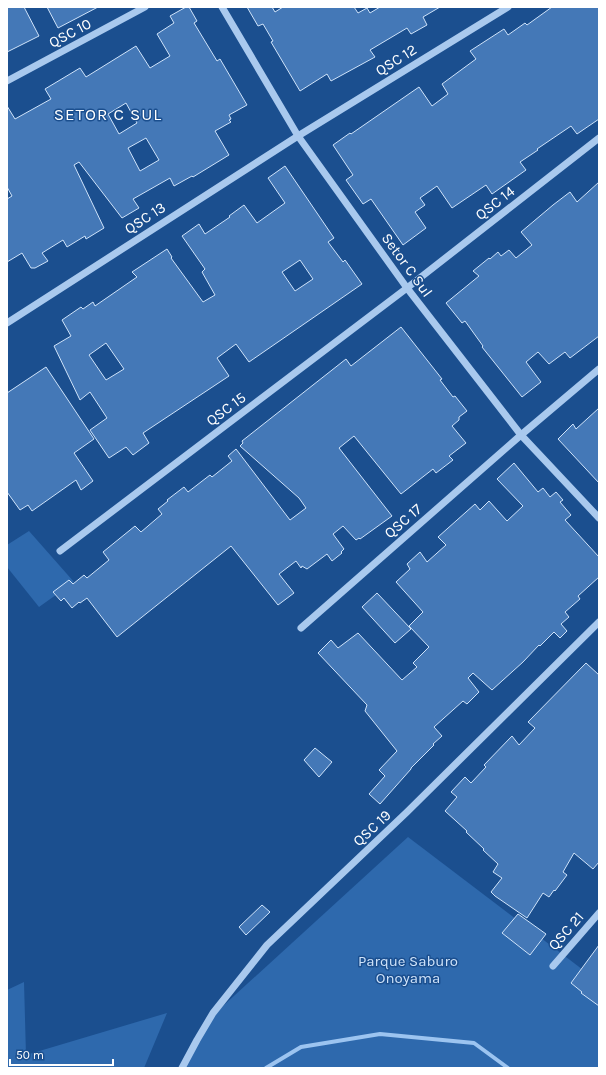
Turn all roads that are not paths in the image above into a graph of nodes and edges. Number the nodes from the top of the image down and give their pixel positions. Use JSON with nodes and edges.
{"nodes":[{"id":1,"x":145,"y":7,"type":"edge"},
{"id":2,"x":222,"y":7,"type":"edge"},
{"id":3,"x":508,"y":7,"type":"edge"},
{"id":4,"x":7,"y":82,"type":"edge"},
{"id":5,"x":298,"y":136,"type":"junction"},
{"id":6,"x":599,"y":138,"type":"edge"},
{"id":7,"x":407,"y":288,"type":"junction"},
{"id":8,"x":7,"y":323,"type":"edge"},
{"id":9,"x":599,"y":369,"type":"edge"},
{"id":10,"x":521,"y":435,"type":"junction"},
{"id":11,"x":599,"y":518,"type":"edge"},
{"id":12,"x":60,"y":551,"type":"dead end"},
{"id":13,"x":599,"y":622,"type":"edge"},
{"id":14,"x":301,"y":628,"type":"dead end"},
{"id":15,"x":599,"y":913,"type":"edge"},
{"id":16,"x":553,"y":966,"type":"dead end"},
{"id":17,"x":182,"y":1068,"type":"edge"}],
"edges":[{"from":1,"to":4,"type":"street","name":"QSC 10"},
{"from":2,"to":5,"type":"street","name":"Setor C Sul"},
{"from":3,"to":5,"type":"street","name":"QSC 12"},
{"from":5,"to":7,"type":"street","name":"Setor C Sul"},
{"from":5,"to":8,"type":"street","name":"QSC 13"},
{"from":6,"to":7,"type":"street","name":"QSC 14"},
{"from":7,"to":10,"type":"street","name":"Setor C Sul"},
{"from":7,"to":12,"type":"street","name":"QSC 15"},
{"from":9,"to":10,"type":"street","name":"QSC 17"},
{"from":10,"to":11,"type":"street","name":"Setor C Sul"},
{"from":10,"to":14,"type":"street","name":"QSC 17"},
{"from":13,"to":17,"type":"street","name":"QSC 19"},
{"from":15,"to":16,"type":"street","name":"QSC 21"}]}
